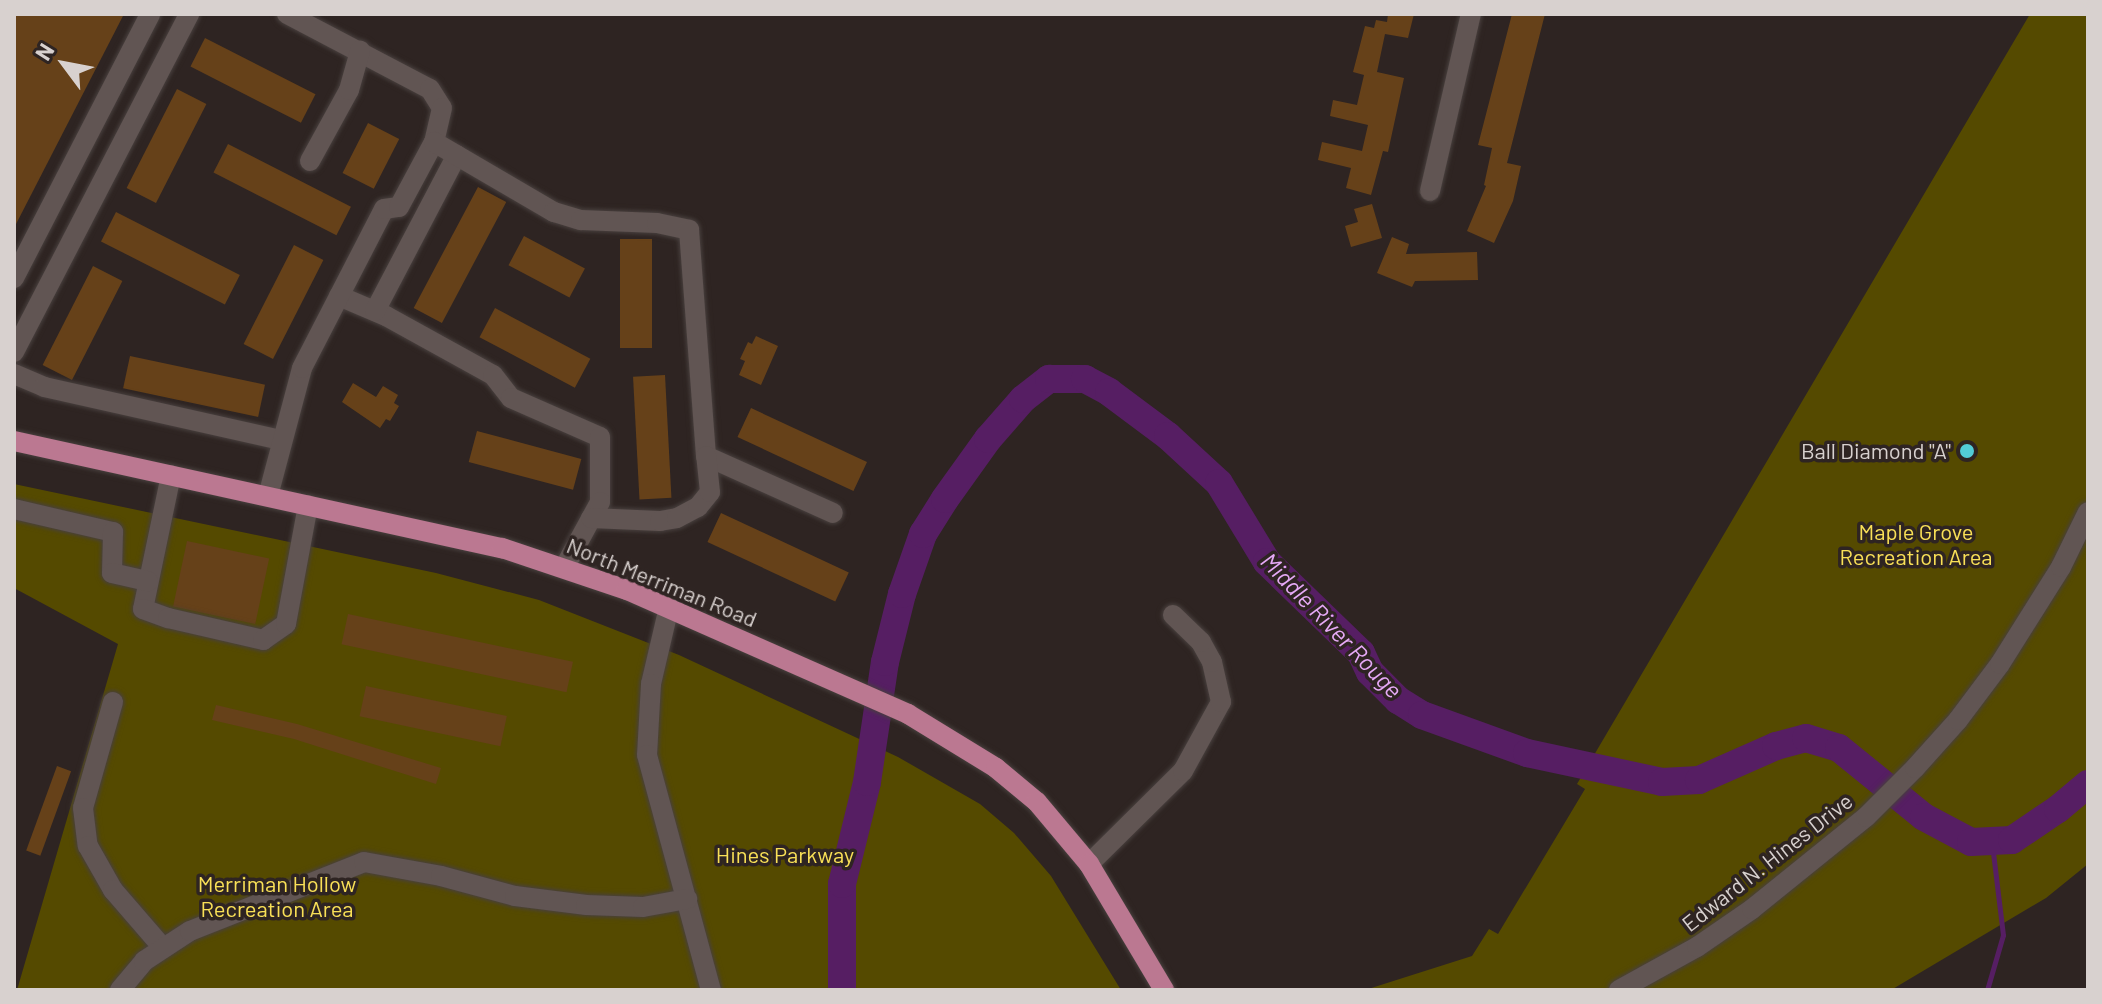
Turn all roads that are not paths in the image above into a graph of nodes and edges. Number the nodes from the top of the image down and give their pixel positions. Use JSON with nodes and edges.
{"nodes":[{"id":1,"x":150,"y":14,"type":"edge"},
{"id":2,"x":189,"y":14,"type":"edge"},
{"id":3,"x":287,"y":14,"type":"edge"},
{"id":4,"x":1471,"y":14,"type":"edge"},
{"id":5,"x":360,"y":51,"type":"junction"},
{"id":6,"x":434,"y":142,"type":"junction"},
{"id":7,"x":457,"y":155,"type":"junction"},
{"id":8,"x":310,"y":161,"type":"dead end"},
{"id":9,"x":1430,"y":191,"type":"dead end"},
{"id":10,"x":14,"y":278,"type":"edge"},
{"id":11,"x":339,"y":296,"type":"junction"},
{"id":12,"x":375,"y":311,"type":"junction"},
{"id":13,"x":14,"y":352,"type":"edge"},
{"id":14,"x":14,"y":374,"type":"edge"},
{"id":15,"x":282,"y":440,"type":"junction"},
{"id":16,"x":14,"y":441,"type":"edge"},
{"id":17,"x":706,"y":456,"type":"junction"},
{"id":18,"x":171,"y":475,"type":"junction"},
{"id":19,"x":268,"y":496,"type":"junction"},
{"id":20,"x":308,"y":505,"type":"junction"},
{"id":21,"x":14,"y":509,"type":"edge"},
{"id":22,"x":2088,"y":512,"type":"edge"},
{"id":23,"x":833,"y":513,"type":"dead end"},
{"id":24,"x":591,"y":518,"type":"junction"},
{"id":25,"x":2083,"y":537,"type":"edge"},
{"id":26,"x":564,"y":568,"type":"junction"},
{"id":27,"x":148,"y":581,"type":"junction"},
{"id":28,"x":669,"y":607,"type":"junction"},
{"id":29,"x":1173,"y":615,"type":"dead end"},
{"id":30,"x":113,"y":702,"type":"dead end"},
{"id":31,"x":1089,"y":864,"type":"junction"},
{"id":32,"x":687,"y":899,"type":"junction"},
{"id":33,"x":163,"y":948,"type":"junction"},
{"id":34,"x":120,"y":990,"type":"edge"},
{"id":35,"x":711,"y":990,"type":"edge"},
{"id":36,"x":1164,"y":990,"type":"edge"},
{"id":37,"x":1619,"y":990,"type":"edge"}],
"edges":[{"from":1,"to":10,"type":"street"},
{"from":2,"to":13,"type":"street"},
{"from":3,"to":5,"type":"street"},
{"from":4,"to":9,"type":"street"},
{"from":5,"to":6,"type":"street"},
{"from":5,"to":8,"type":"street"},
{"from":6,"to":7,"type":"street"},
{"from":6,"to":11,"type":"street"},
{"from":7,"to":12,"type":"street"},
{"from":7,"to":17,"type":"street"},
{"from":11,"to":12,"type":"street"},
{"from":11,"to":15,"type":"street"},
{"from":12,"to":24,"type":"street"},
{"from":14,"to":15,"type":"street"},
{"from":15,"to":19,"type":"street"},
{"from":16,"to":18,"type":"main road","name":"North Merriman Road"},
{"from":17,"to":23,"type":"street"},
{"from":17,"to":24,"type":"street"},
{"from":18,"to":19,"type":"main road","name":"North Merriman Road"},
{"from":18,"to":27,"type":"street"},
{"from":19,"to":20,"type":"main road","name":"North Merriman Road"},
{"from":20,"to":26,"type":"main road","name":"North Merriman Road"},
{"from":20,"to":27,"type":"street"},
{"from":21,"to":27,"type":"street"},
{"from":22,"to":25,"type":"street","name":"Edward N. Hines Drive"},
{"from":24,"to":26,"type":"street"},
{"from":25,"to":37,"type":"street","name":"Edward N. Hines Drive"},
{"from":26,"to":28,"type":"main road","name":"North Merriman Road"},
{"from":28,"to":31,"type":"main road","name":"North Merriman Road"},
{"from":28,"to":32,"type":"street"},
{"from":29,"to":31,"type":"street"},
{"from":30,"to":33,"type":"street"},
{"from":31,"to":36,"type":"main road","name":"North Merriman Road"},
{"from":32,"to":33,"type":"street"},
{"from":32,"to":35,"type":"street"},
{"from":33,"to":34,"type":"street"}]}
